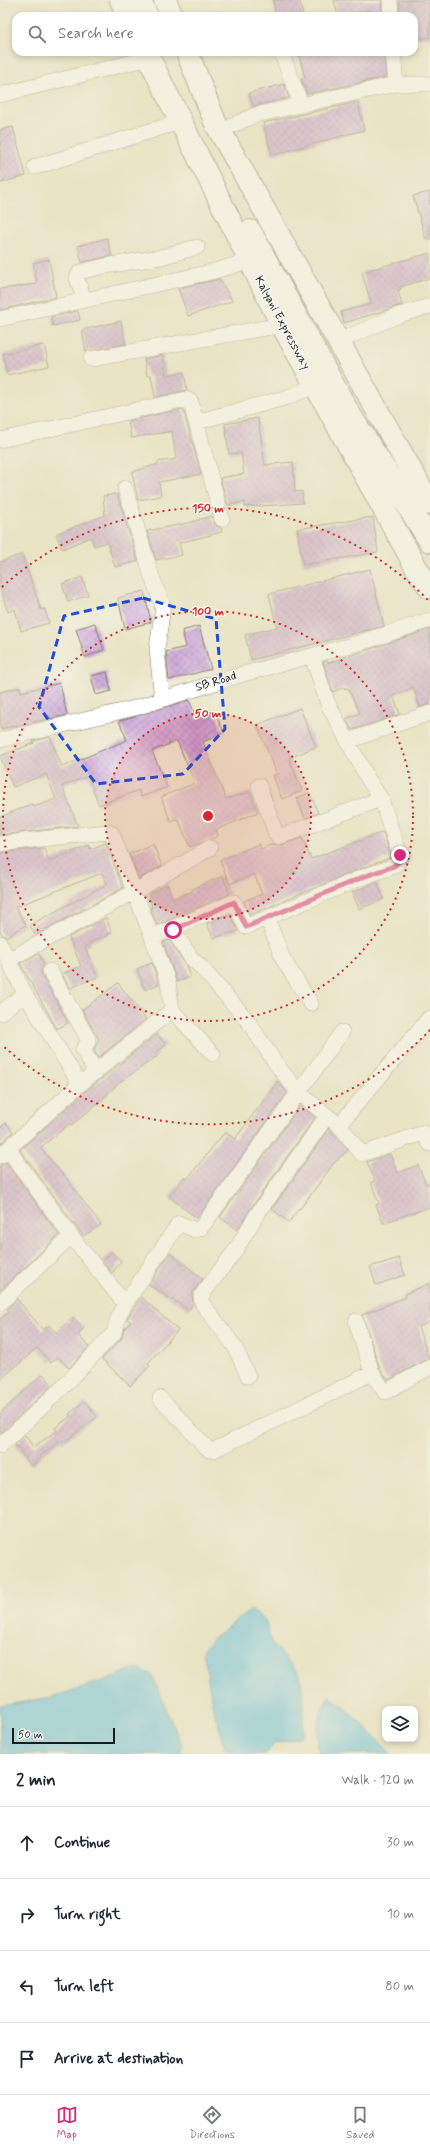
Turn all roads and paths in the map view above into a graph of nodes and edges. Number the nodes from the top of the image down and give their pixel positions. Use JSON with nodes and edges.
{"nodes":[{"id":1,"x":121,"y":0,"type":"edge"},
{"id":2,"x":140,"y":0,"type":"edge"},
{"id":3,"x":165,"y":0,"type":"edge"},
{"id":4,"x":179,"y":0,"type":"edge"},
{"id":5,"x":390,"y":0,"type":"edge"},
{"id":6,"x":126,"y":12,"type":"edge"},
{"id":7,"x":145,"y":12,"type":"edge"},
{"id":8,"x":170,"y":12,"type":"edge"},
{"id":9,"x":184,"y":12,"type":"edge"},
{"id":10,"x":391,"y":12,"type":"edge"},
{"id":11,"x":146,"y":56,"type":"edge"},
{"id":12,"x":154,"y":56,"type":"edge"},
{"id":13,"x":154,"y":56,"type":"edge"},
{"id":14,"x":189,"y":56,"type":"edge"},
{"id":15,"x":202,"y":56,"type":"edge"},
{"id":16,"x":283,"y":56,"type":"edge"},
{"id":17,"x":394,"y":56,"type":"edge"},
{"id":18,"x":396,"y":84,"type":"junction"},
{"id":19,"x":430,"y":84,"type":"edge"},
{"id":20,"x":0,"y":95,"type":"edge"},
{"id":21,"x":301,"y":104,"type":"junction"},
{"id":22,"x":179,"y":122,"type":"junction"},
{"id":23,"x":233,"y":125,"type":"junction"},
{"id":24,"x":35,"y":167,"type":"dead end"},
{"id":25,"x":197,"y":247,"type":"dead end"},
{"id":26,"x":249,"y":261,"type":"junction"},
{"id":27,"x":84,"y":300,"type":"junction"},
{"id":28,"x":430,"y":306,"type":"edge"},
{"id":29,"x":0,"y":319,"type":"edge"},
{"id":30,"x":282,"y":325,"type":"junction"},
{"id":31,"x":348,"y":336,"type":"junction"},
{"id":32,"x":91,"y":359,"type":"dead end"},
{"id":33,"x":316,"y":385,"type":"junction"},
{"id":34,"x":196,"y":421,"type":"junction"},
{"id":35,"x":0,"y":440,"type":"edge"},
{"id":36,"x":430,"y":473,"type":"edge"},
{"id":37,"x":125,"y":488,"type":"dead end"},
{"id":38,"x":430,"y":504,"type":"edge"},
{"id":39,"x":222,"y":519,"type":"dead end"},
{"id":40,"x":430,"y":541,"type":"edge"},
{"id":41,"x":430,"y":588,"type":"edge"},
{"id":42,"x":430,"y":620,"type":"edge"},
{"id":43,"x":312,"y":656,"type":"junction"},
{"id":44,"x":162,"y":699,"type":"junction"},
{"id":45,"x":430,"y":713,"type":"edge"},
{"id":46,"x":0,"y":740,"type":"edge"},
{"id":47,"x":348,"y":741,"type":"junction"},
{"id":48,"x":259,"y":786,"type":"dead end"},
{"id":49,"x":381,"y":799,"type":"junction"},
{"id":50,"x":0,"y":844,"type":"edge"},
{"id":51,"x":210,"y":848,"type":"dead end"},
{"id":52,"x":134,"y":892,"type":"junction"},
{"id":53,"x":267,"y":918,"type":"junction"},
{"id":54,"x":173,"y":930,"type":"junction"},
{"id":55,"x":152,"y":937,"type":"junction"},
{"id":56,"x":0,"y":943,"type":"edge"},
{"id":57,"x":8,"y":960,"type":"junction"},
{"id":58,"x":50,"y":971,"type":"dead end"},
{"id":59,"x":25,"y":994,"type":"junction"},
{"id":60,"x":311,"y":1004,"type":"dead end"},
{"id":61,"x":172,"y":1010,"type":"junction"},
{"id":62,"x":0,"y":1014,"type":"edge"},
{"id":63,"x":428,"y":1018,"type":"dead end"},
{"id":64,"x":342,"y":1032,"type":"dead end"},
{"id":65,"x":213,"y":1054,"type":"dead end"},
{"id":66,"x":96,"y":1072,"type":"junction"},
{"id":67,"x":80,"y":1084,"type":"junction"},
{"id":68,"x":299,"y":1093,"type":"junction"},
{"id":69,"x":327,"y":1116,"type":"junction"},
{"id":70,"x":339,"y":1125,"type":"junction"},
{"id":71,"x":430,"y":1144,"type":"edge"},
{"id":72,"x":4,"y":1152,"type":"edge"},
{"id":73,"x":71,"y":1236,"type":"junction"},
{"id":74,"x":0,"y":1303,"type":"edge"},
{"id":75,"x":125,"y":1304,"type":"junction"},
{"id":76,"x":356,"y":1321,"type":"dead end"},
{"id":77,"x":430,"y":1367,"type":"edge"},
{"id":78,"x":372,"y":1373,"type":"junction"},
{"id":79,"x":248,"y":1376,"type":"dead end"},
{"id":80,"x":160,"y":1398,"type":"dead end"},
{"id":81,"x":0,"y":1446,"type":"edge"}],
"edges":[{"from":1,"to":6,"type":"highway"},
{"from":2,"to":7,"type":"highway"},
{"from":3,"to":8,"type":"highway"},
{"from":4,"to":9,"type":"highway"},
{"from":5,"to":10,"type":"street"},
{"from":11,"to":20,"type":"street"},
{"from":12,"to":22,"type":"highway","name":"Kalyani Expressway"},
{"from":13,"to":40,"type":"highway"},
{"from":14,"to":38,"type":"highway"},
{"from":15,"to":23,"type":"highway"},
{"from":16,"to":21,"type":"street"},
{"from":17,"to":18,"type":"street"},
{"from":18,"to":19,"type":"street"},
{"from":18,"to":21,"type":"street"},
{"from":21,"to":23,"type":"street"},
{"from":22,"to":24,"type":"street"},
{"from":22,"to":26,"type":"highway","name":"Kalyani Expressway"},
{"from":23,"to":31,"type":"highway"},
{"from":25,"to":27,"type":"street"},
{"from":26,"to":27,"type":"street"},
{"from":26,"to":30,"type":"highway","name":"Kalyani Expressway"},
{"from":27,"to":29,"type":"street"},
{"from":28,"to":31,"type":"street"},
{"from":30,"to":32,"type":"street"},
{"from":30,"to":33,"type":"highway","name":"Kalyani Expressway"},
{"from":31,"to":36,"type":"highway"},
{"from":33,"to":34,"type":"street"},
{"from":33,"to":41,"type":"highway","name":"Kalyani Expressway"},
{"from":34,"to":35,"type":"street"},
{"from":34,"to":39,"type":"street"},
{"from":37,"to":44,"type":"street"},
{"from":42,"to":43,"type":"street","name":"SB Road"},
{"from":43,"to":44,"type":"street","name":"SB Road"},
{"from":43,"to":47,"type":"street"},
{"from":44,"to":46,"type":"street","name":"SB Road"},
{"from":45,"to":47,"type":"street"},
{"from":47,"to":49,"type":"street"},
{"from":48,"to":49,"type":"street"},
{"from":49,"to":53,"type":"street"},
{"from":50,"to":52,"type":"street"},
{"from":51,"to":52,"type":"street"},
{"from":52,"to":55,"type":"street"},
{"from":52,"to":57,"type":"street"},
{"from":53,"to":54,"type":"street"},
{"from":53,"to":60,"type":"street"},
{"from":54,"to":55,"type":"street"},
{"from":54,"to":68,"type":"street"},
{"from":55,"to":61,"type":"street"},
{"from":56,"to":57,"type":"street"},
{"from":57,"to":59,"type":"street"},
{"from":58,"to":66,"type":"street"},
{"from":59,"to":62,"type":"street"},
{"from":59,"to":67,"type":"street"},
{"from":61,"to":65,"type":"street"},
{"from":61,"to":66,"type":"street"},
{"from":63,"to":70,"type":"street"},
{"from":64,"to":68,"type":"street"},
{"from":66,"to":67,"type":"street"},
{"from":67,"to":72,"type":"street"},
{"from":68,"to":69,"type":"street"},
{"from":68,"to":75,"type":"street"},
{"from":69,"to":70,"type":"street"},
{"from":69,"to":79,"type":"street"},
{"from":70,"to":71,"type":"street"},
{"from":72,"to":73,"type":"street"},
{"from":73,"to":74,"type":"street"},
{"from":73,"to":75,"type":"street"},
{"from":75,"to":81,"type":"street"},
{"from":76,"to":78,"type":"street"},
{"from":77,"to":78,"type":"street"},
{"from":78,"to":80,"type":"street"}]}
